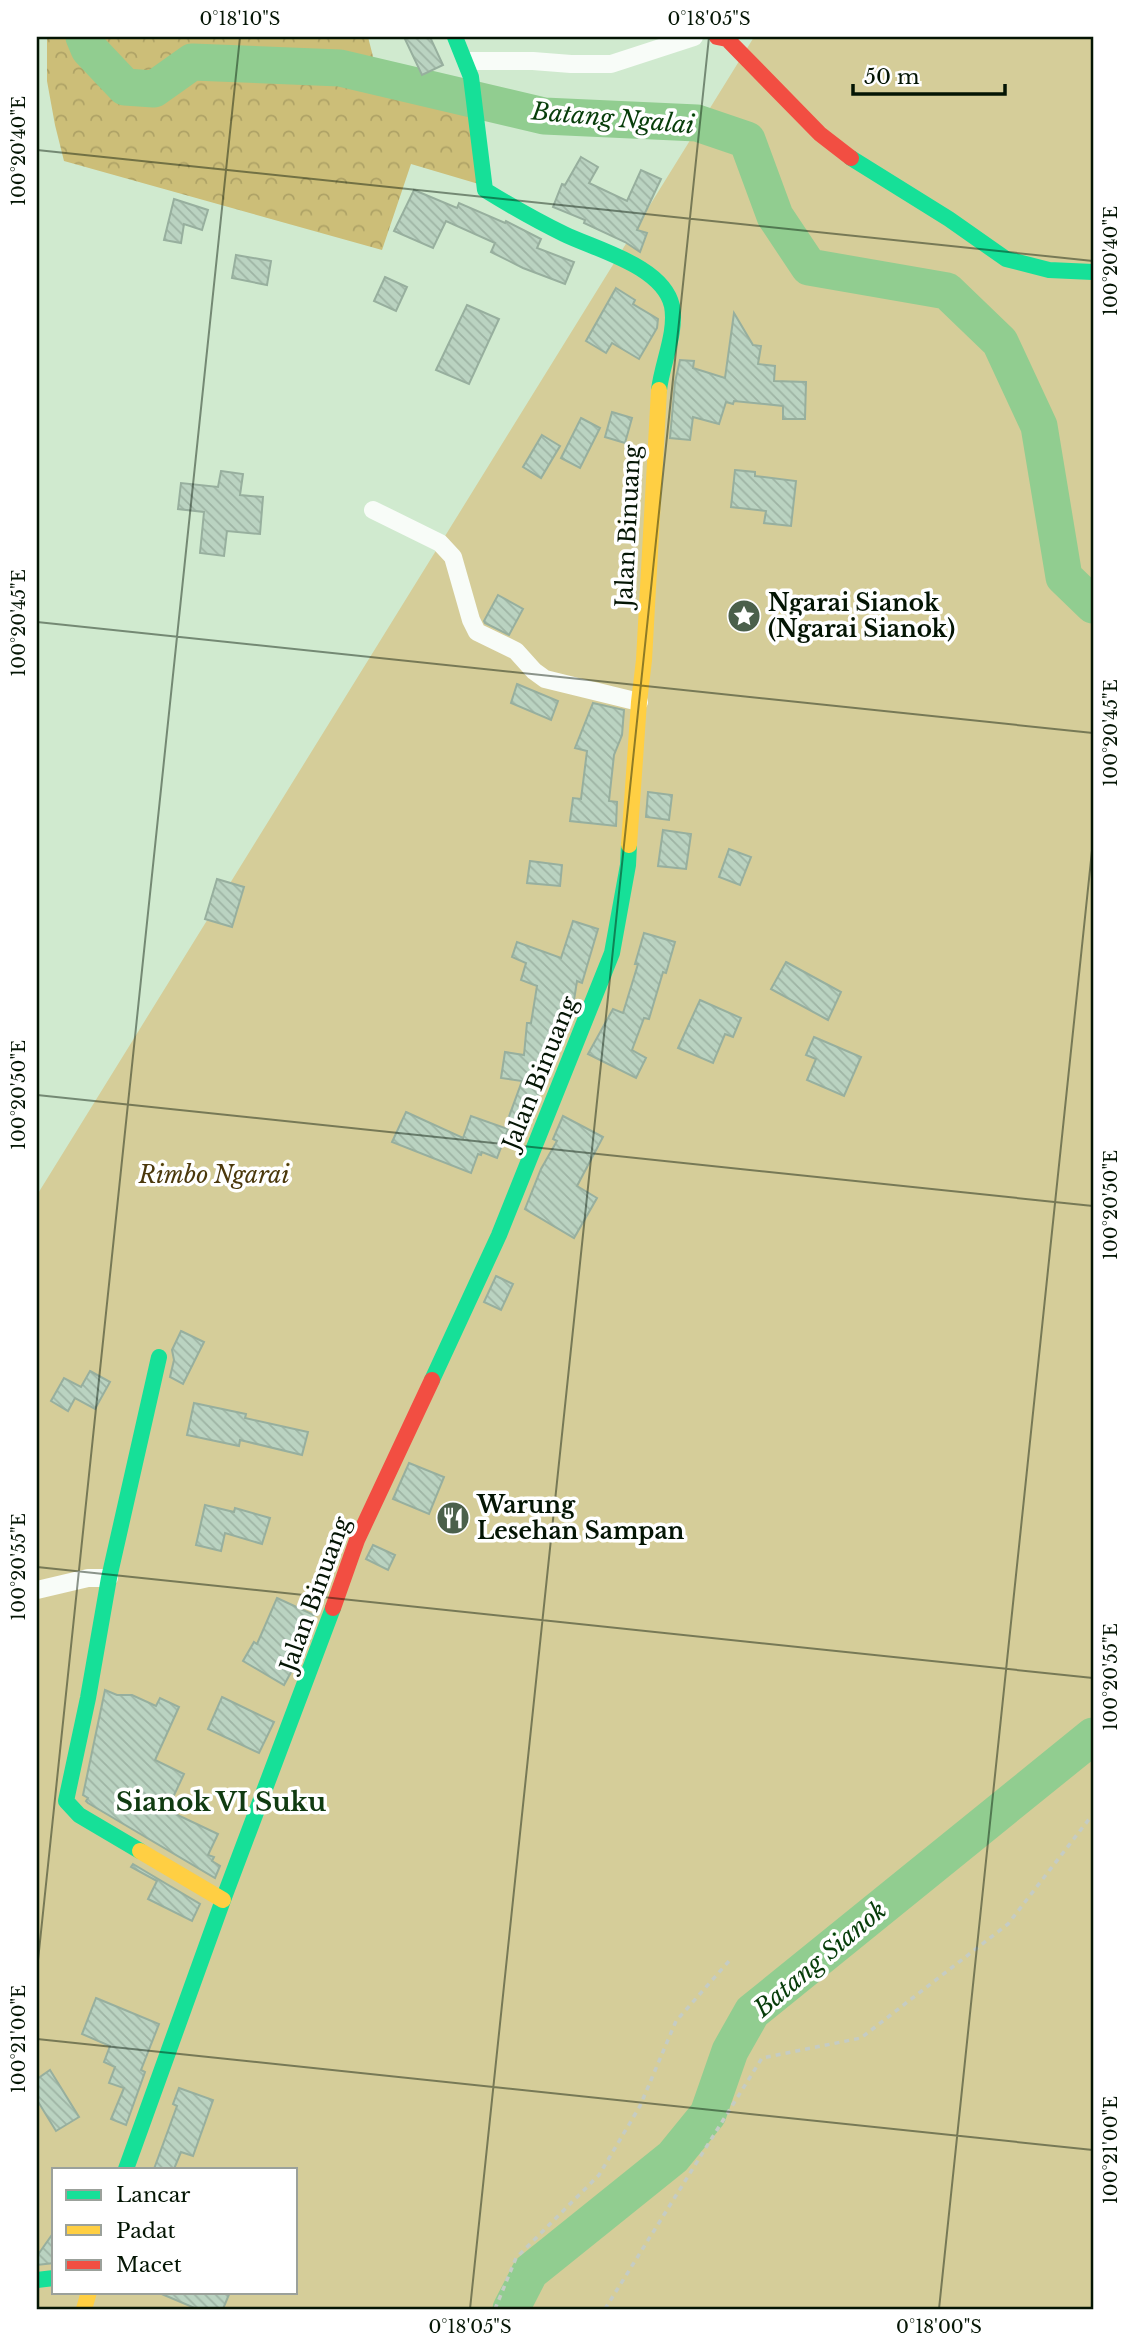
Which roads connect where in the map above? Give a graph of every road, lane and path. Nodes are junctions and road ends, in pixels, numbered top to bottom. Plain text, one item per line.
1 (455, 37) edge
2 (694, 37) edge
3 (717, 37) edge
4 (469, 69) junction
5 (1093, 272) edge
6 (373, 510) dead end
7 (639, 702) junction
8 (159, 1357) dead end
9 (109, 1577) junction
10 (37, 1590) edge
11 (1093, 1814) edge
12 (223, 1899) junction
13 (729, 1961) dead end
14 (126, 2168) edge
15 (495, 2309) edge
16 (605, 2309) edge

1 - 4 main road, Jalan Binuang
2 - 4 street
3 - 5 main road
4 - 7 main road, Jalan Binuang
6 - 7 street
7 - 12 main road, Jalan Binuang
8 - 9 main road
9 - 10 street
9 - 12 main road
11 - 16 path
12 - 14 main road, Jalan Binuang
13 - 15 path

